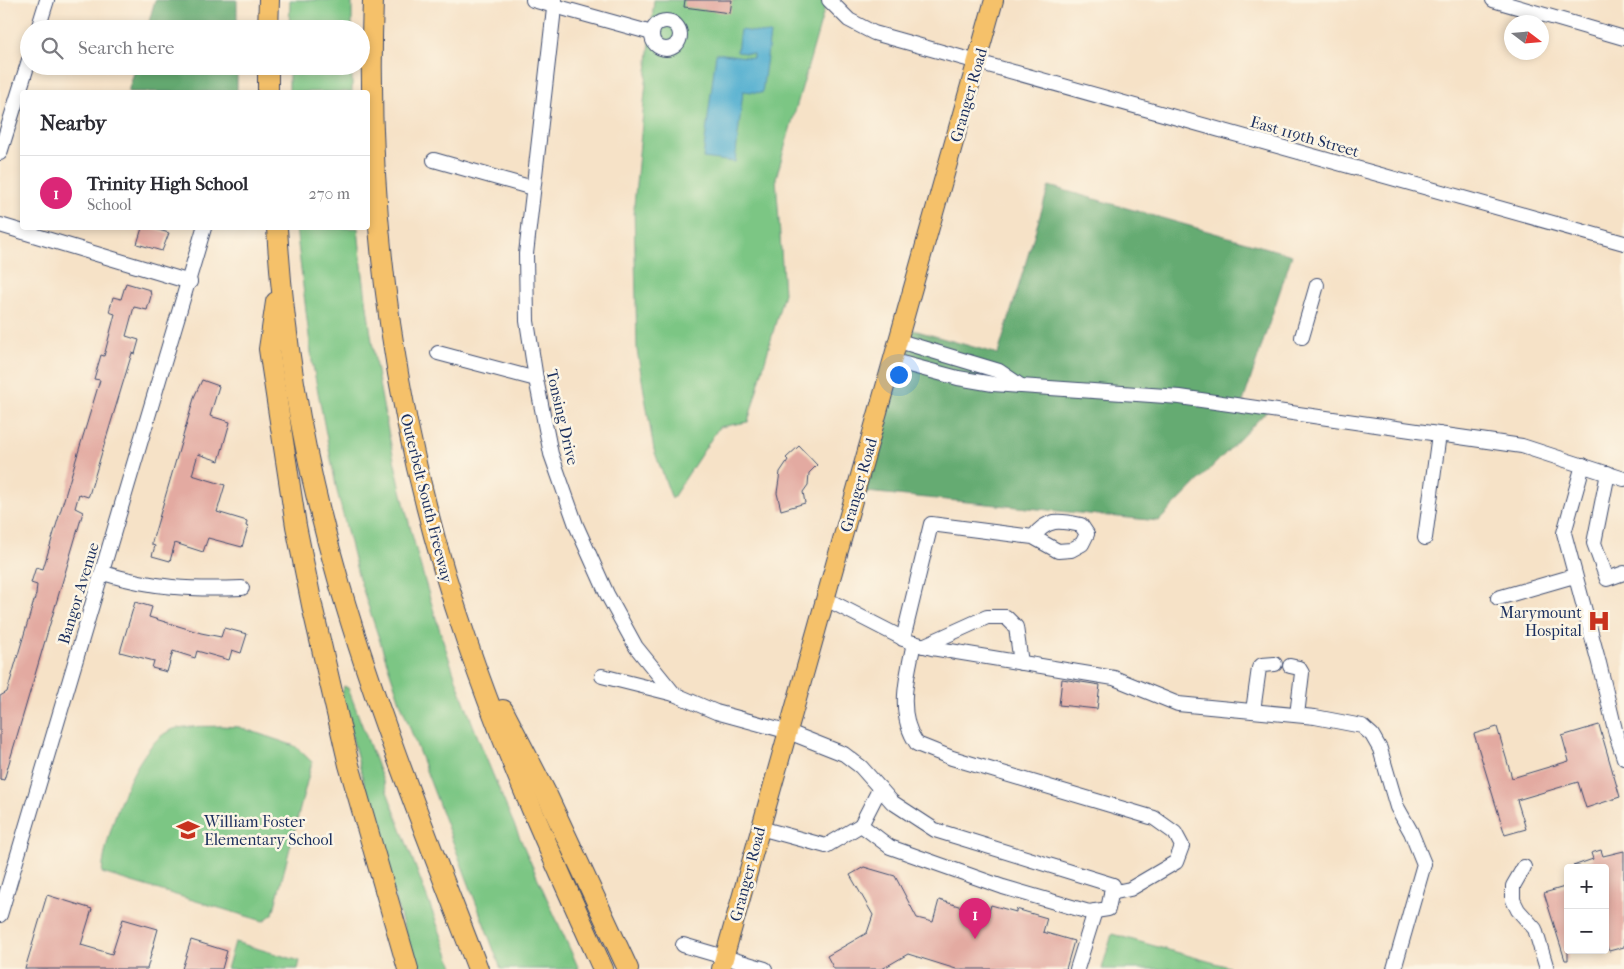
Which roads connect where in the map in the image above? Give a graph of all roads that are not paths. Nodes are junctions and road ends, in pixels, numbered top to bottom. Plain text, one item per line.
1 (47, 0) edge
2 (269, 0) edge
3 (373, 0) edge
4 (533, 0) edge
5 (829, 0) edge
6 (994, 0) edge
7 (1493, 0) edge
8 (554, 3) edge
9 (41, 20) edge
10 (268, 20) edge
11 (652, 33) dead end
12 (1624, 38) edge
13 (977, 62) junction
14 (24, 75) edge
15 (268, 75) edge
16 (268, 90) edge
17 (0, 153) edge
18 (434, 160) dead end
19 (533, 188) junction
20 (0, 224) edge
21 (203, 230) edge
22 (277, 230) edge
23 (1624, 243) edge
24 (279, 268) junction
25 (190, 282) junction
26 (1317, 285) dead end
27 (1302, 337) dead end
28 (899, 341) junction
29 (438, 353) dead end
30 (894, 361) junction
31 (536, 379) junction
32 (1024, 388) junction
33 (1439, 434) junction
34 (1583, 465) junction
35 (1608, 474) junction
36 (1624, 479) edge
37 (1033, 537) dead end
38 (1425, 538) dead end
39 (103, 573) junction
40 (1624, 573) edge
41 (1574, 576) junction
42 (242, 588) dead end
43 (824, 598) junction
44 (1498, 598) dead end
45 (467, 642) junction
46 (913, 642) junction
47 (1021, 663) junction
48 (1275, 664) dead end
49 (1290, 666) dead end
50 (602, 676) dead end
51 (674, 694) junction
52 (1253, 711) junction
53 (1297, 715) junction
54 (786, 732) junction
55 (1624, 758) edge
56 (880, 788) junction
57 (862, 825) junction
58 (760, 828) junction
59 (1524, 867) dead end
60 (1111, 893) junction
61 (1095, 911) junction
62 (0, 915) edge
63 (684, 946) dead end
64 (723, 963) edge
65 (408, 969) edge
66 (478, 969) edge
67 (603, 969) edge
68 (628, 969) edge
69 (765, 969) edge
70 (1077, 969) edge
71 (1394, 969) edge
72 (1547, 969) edge

1 - 9 street
2 - 10 highway
3 - 45 highway, Outerbelt South Freeway
4 - 8 street
5 - 13 street, East 119th Street
6 - 13 main road, Granger Road
7 - 12 street
8 - 11 street
8 - 19 street, Tonsing Drive
13 - 23 street, East 119th Street
13 - 28 main road, Granger Road
14 - 17 street
15 - 16 highway
18 - 19 street
19 - 31 street, Tonsing Drive
20 - 25 street
21 - 25 street, Bangor Avenue
22 - 24 highway
24 - 65 highway
24 - 66 highway
25 - 39 street, Bangor Avenue
26 - 27 street
28 - 30 main road, Granger Road
28 - 32 street
29 - 31 street
30 - 32 street
30 - 43 main road, Granger Road
31 - 51 street, Tonsing Drive
32 - 33 street
33 - 34 street
33 - 38 street
34 - 35 street
34 - 41 street
35 - 36 street
35 - 40 street
37 - 46 street
39 - 42 street
39 - 62 street, Bangor Avenue
41 - 44 street
41 - 55 street
43 - 46 street
43 - 54 main road, Granger Road
45 - 67 highway, Outerbelt South Freeway
45 - 68 highway
46 - 47 street
46 - 47 street
46 - 60 street
47 - 52 street
48 - 52 street
49 - 53 street
50 - 51 street
51 - 54 street, Tonsing Drive
52 - 53 street
53 - 71 street
54 - 56 street, Tonsing Drive
54 - 58 main road, Granger Road
56 - 57 street
56 - 60 street, Tonsing Drive
57 - 58 street
57 - 61 street
58 - 64 main road, Granger Road
59 - 72 street
60 - 61 street
61 - 70 street
63 - 64 street
64 - 69 street

